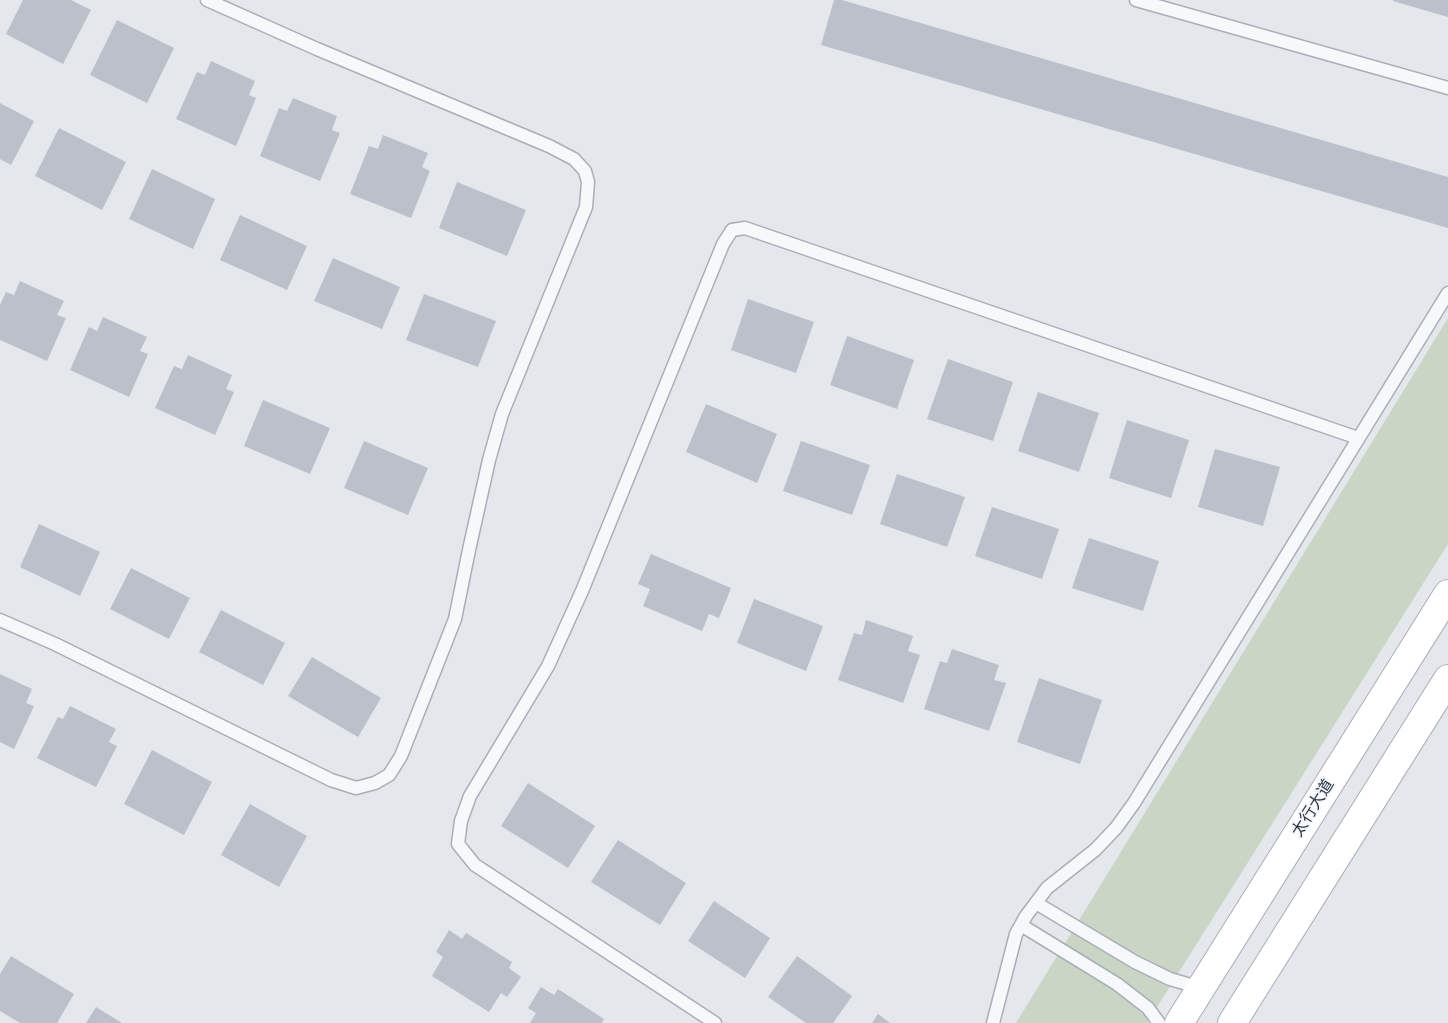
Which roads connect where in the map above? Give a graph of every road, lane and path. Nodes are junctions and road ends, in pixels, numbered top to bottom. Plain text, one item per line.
1 (207, 0) edge
2 (1136, 0) edge
3 (1448, 88) edge
4 (1448, 293) edge
5 (1358, 438) junction
6 (1448, 594) edge
7 (0, 620) edge
8 (1448, 679) edge
9 (1036, 902) junction
10 (1021, 925) junction
11 (1201, 988) junction
12 (715, 1023) edge
13 (993, 1023) edge
14 (1159, 1023) edge
15 (1179, 1023) edge
16 (1232, 1023) edge

1 - 7 lane
2 - 3 lane
4 - 5 lane
5 - 9 lane
5 - 12 lane
6 - 11 main road, 太行大道
8 - 16 main road
9 - 10 lane
9 - 11 lane
10 - 13 lane
10 - 14 lane
11 - 15 main road, 太行大道

